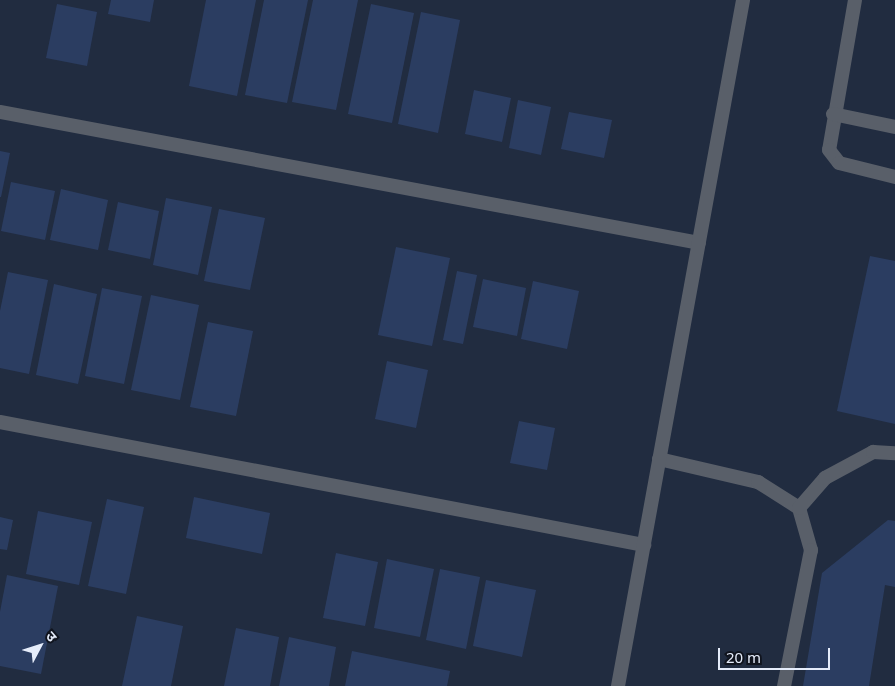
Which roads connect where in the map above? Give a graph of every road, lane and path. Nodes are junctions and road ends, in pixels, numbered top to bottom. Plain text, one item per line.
1 (743, 0) edge
2 (855, 0) edge
3 (0, 112) edge
4 (833, 114) junction
5 (895, 127) edge
6 (895, 177) edge
7 (699, 243) junction
8 (0, 422) edge
9 (895, 453) edge
10 (659, 459) junction
11 (799, 508) junction
12 (644, 545) junction
13 (618, 686) edge
14 (784, 686) edge

1 - 7 street
2 - 4 street
3 - 7 street
4 - 5 street
4 - 6 street
7 - 10 street
8 - 12 street
9 - 11 street
10 - 11 street
10 - 12 street
11 - 14 street
12 - 13 street

